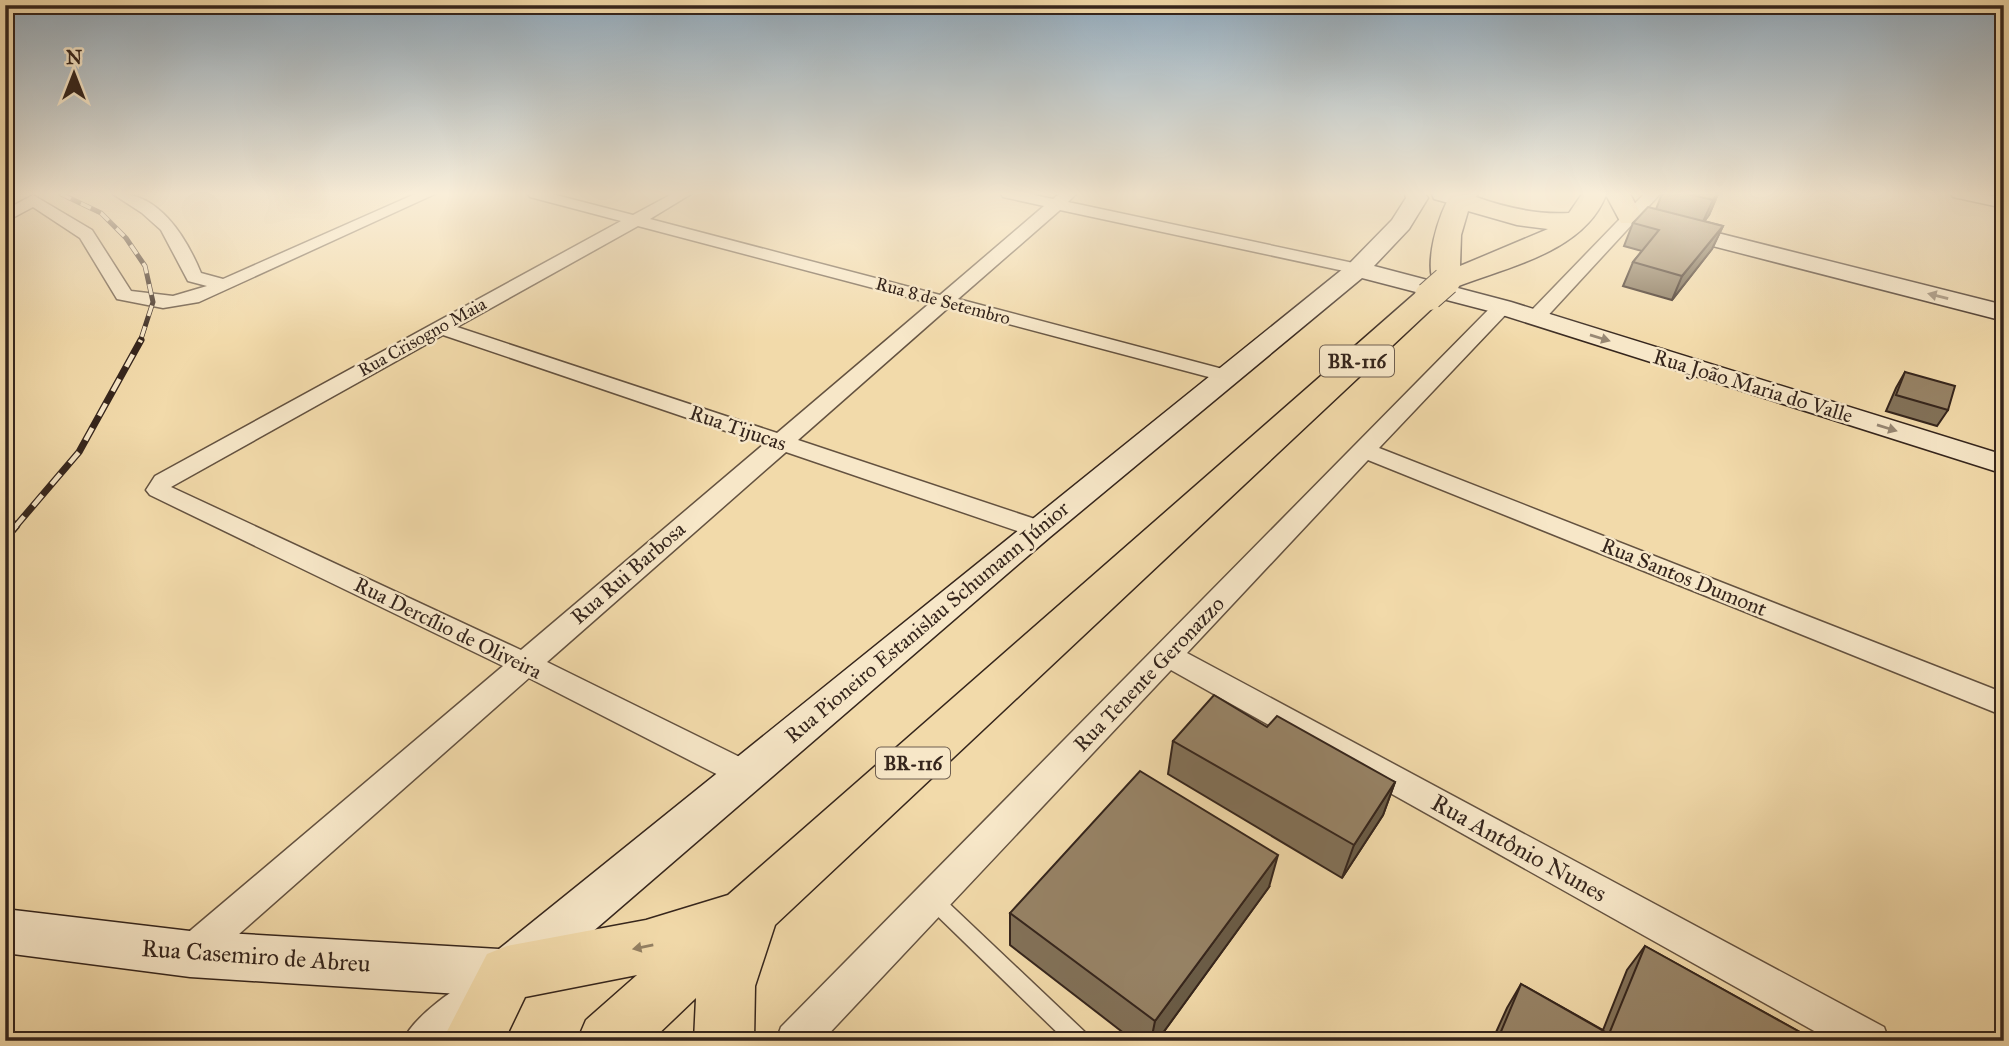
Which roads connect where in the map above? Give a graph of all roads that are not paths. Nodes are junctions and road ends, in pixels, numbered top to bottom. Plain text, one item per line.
1 (94, 243) edge
2 (181, 243) edge
3 (316, 243) edge
4 (594, 243) edge
5 (723, 243) edge
6 (1011, 243) edge
7 (1247, 243) edge
8 (1382, 243) edge
9 (1445, 243) edge
10 (1541, 243) edge
11 (1606, 243) edge
12 (1728, 243) edge
13 (1358, 269) junction
14 (222, 284) junction
15 (1437, 288) junction
16 (944, 301) junction
17 (1502, 307) junction
18 (2004, 313) edge
19 (1535, 318) junction
20 (439, 327) junction
21 (1227, 376) junction
22 (780, 442) junction
23 (1364, 450) junction
24 (2004, 465) edge
25 (163, 481) joint
26 (1038, 529) junction
27 (1167, 655) junction
28 (523, 663) junction
29 (2004, 705) edge
30 (745, 774) junction
31 (932, 899) junction
32 (753, 908) junction
33 (5, 931) edge
34 (190, 954) junction
35 (507, 973) junction
36 (799, 1040) edge
37 (422, 1041) edge
38 (472, 1041) edge
39 (607, 1041) edge
40 (724, 1041) edge
41 (1080, 1041) edge
42 (1870, 1041) edge

1 - 14 street
2 - 14 street
3 - 14 street
4 - 20 street, Rua Crisogno Maia
5 - 16 street, Rua 8 de Setembro
6 - 16 street, Rua Rui Barbosa
7 - 13 street
8 - 13 main road, Rua Pioneiro Estanislau Schumann Júnior
9 - 15 highway
10 - 15 highway, BR-116
11 - 19 street
18 -> 12 main road
13 - 17 main road, Rua João Maria do Valle
13 - 21 main road, Rua Pioneiro Estanislau Schumann Júnior
15 - 32 highway, BR-116
16 - 21 street, Rua 8 de Setembro
16 - 22 street, Rua Rui Barbosa
17 - 19 main road, Rua João Maria do Valle
17 - 23 street, Rua Tenente Geronazzo
19 -> 24 main road, Rua João Maria do Valle
20 - 22 street, Rua Tijucas
20 - 25 street, Rua Crisogno Maia
21 - 26 main road, Rua Pioneiro Estanislau Schumann Júnior
22 - 26 street, Rua Tijucas
22 - 28 street, Rua Rui Barbosa
23 - 27 street, Rua Tenente Geronazzo
23 - 29 street, Rua Santos Dumont
25 - 28 street, Rua Dercílio de Oliveira
26 - 30 main road, Rua Pioneiro Estanislau Schumann Júnior
27 - 31 street, Rua Tenente Geronazzo
27 - 42 street, Rua Antônio Nunes
28 - 30 street, Rua Dercílio de Oliveira
28 - 34 street, Rua Rui Barbosa
30 - 35 main road, Rua Pioneiro Estanislau Schumann Júnior
31 - 36 street, Rua Tenente Geronazzo
31 - 41 lane
32 -> 35 highway
32 - 39 highway, BR-116
32 - 40 highway
33 - 34 main road, Rua Casemiro de Abreu
34 - 35 main road, Rua Casemiro de Abreu
35 - 37 street, Rua Pioneiro Estanislau Schumann Júnior
35 - 38 highway

